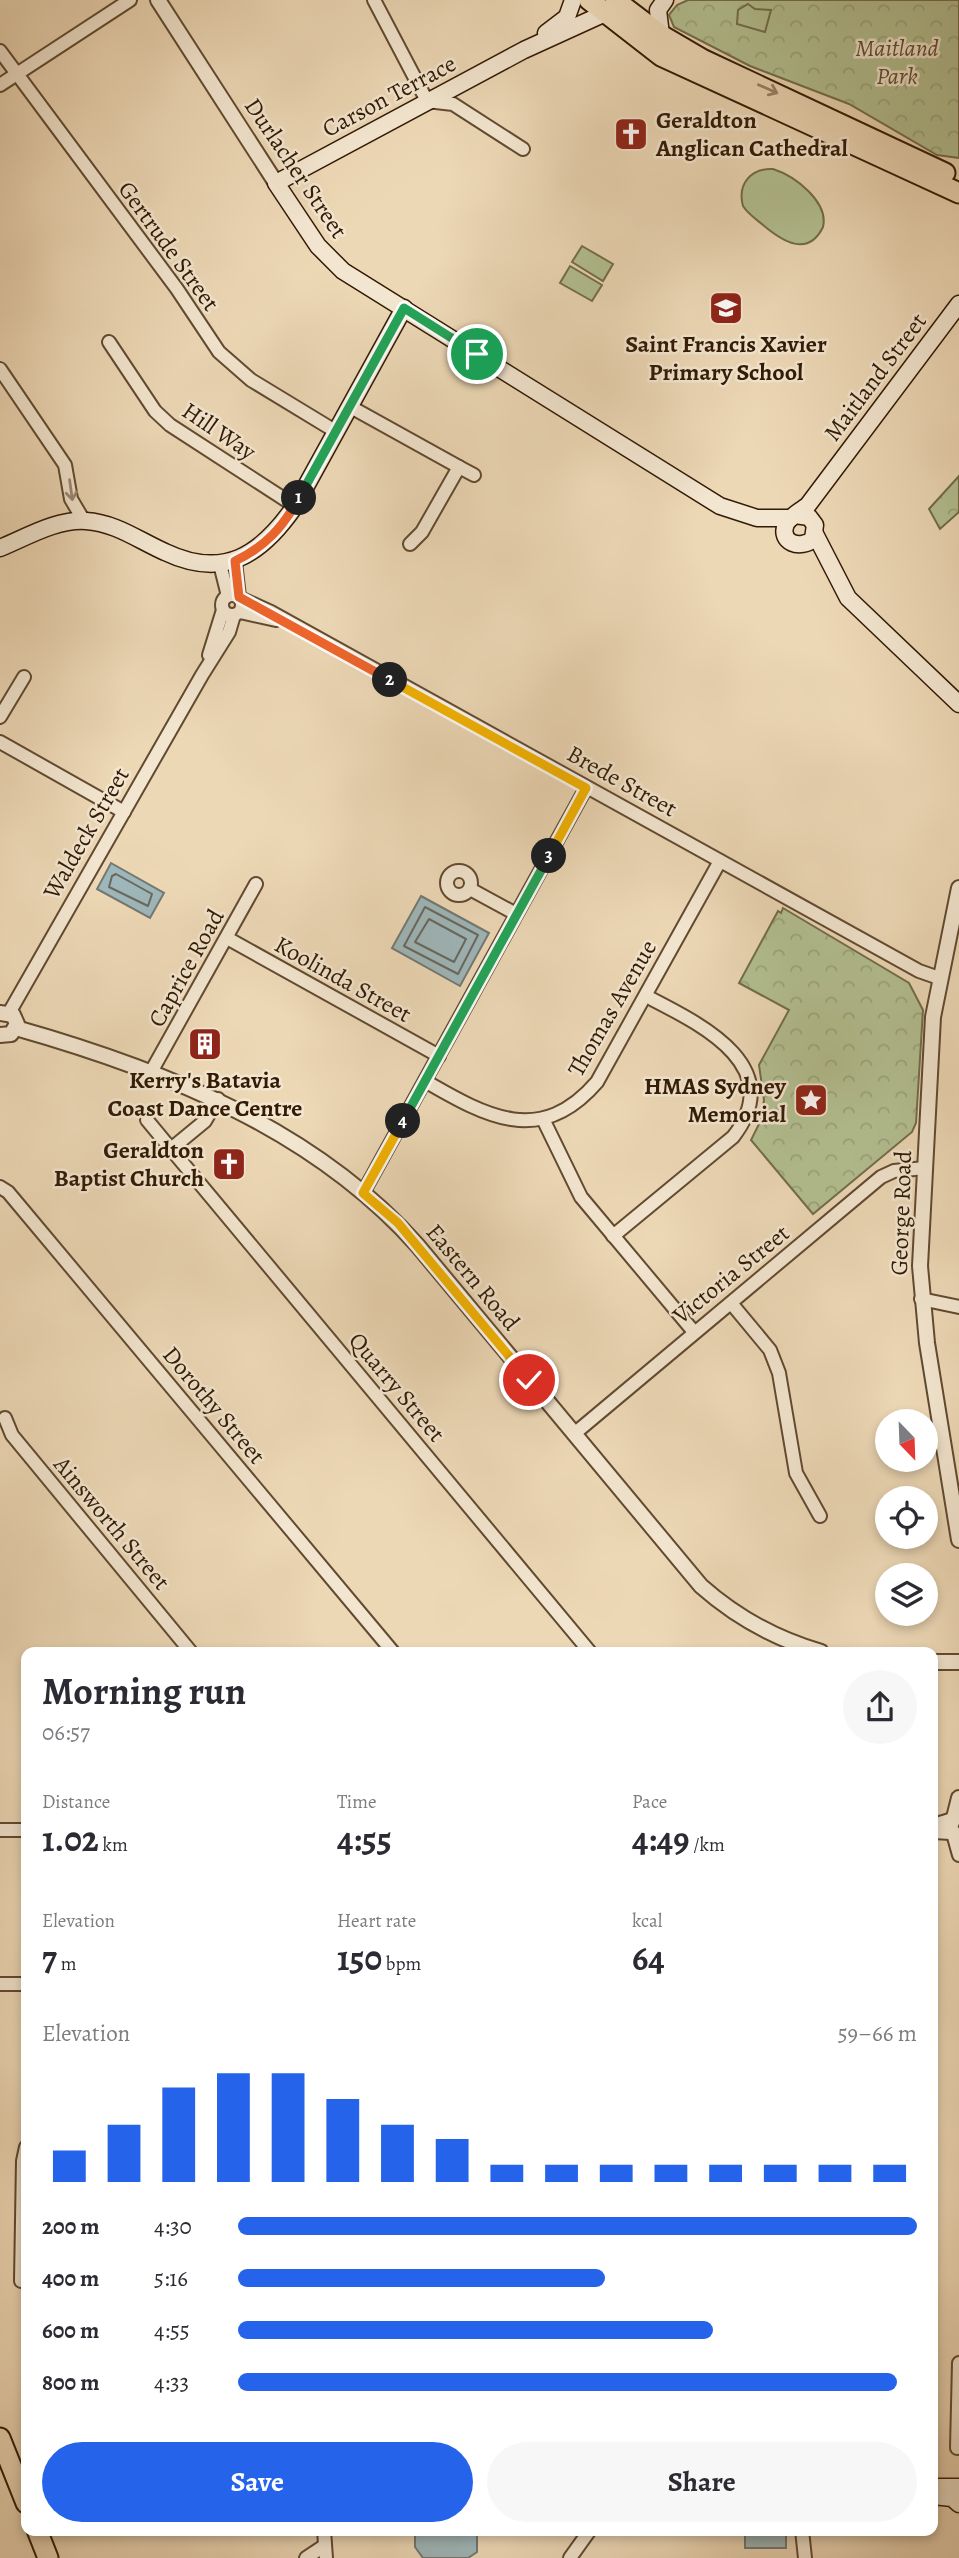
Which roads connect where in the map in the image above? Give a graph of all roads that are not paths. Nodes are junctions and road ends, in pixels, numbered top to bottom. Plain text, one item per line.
1 (130, 0) edge
2 (158, 0) edge
3 (374, 0) edge
4 (573, 0) edge
5 (589, 0) edge
6 (665, 0) edge
7 (620, 5) edge
8 (661, 35) junction
9 (524, 50) junction
10 (0, 51) edge
11 (16, 75) junction
12 (719, 76) junction
13 (0, 85) edge
14 (427, 101) junction
15 (523, 149) dead end
16 (959, 180) edge
17 (276, 183) junction
18 (959, 192) edge
19 (959, 304) edge
20 (404, 308) junction
21 (109, 342) dead end
22 (0, 369) edge
23 (349, 406) junction
24 (335, 431) junction
25 (458, 467) junction
26 (474, 475) dead end
27 (827, 479) junction
28 (295, 506) junction
29 (793, 516) junction
30 (757, 518) junction
31 (84, 521) junction
32 (816, 532) junction
33 (791, 540) junction
34 (410, 544) dead end
35 (0, 548) edge
36 (227, 562) junction
37 (830, 568) junction
38 (235, 597) junction
39 (232, 612) junction
40 (284, 622) junction
41 (24, 677) dead end
42 (930, 678) junction
43 (959, 692) edge
44 (959, 704) edge
45 (0, 717) edge
46 (0, 742) edge
47 (586, 788) junction
48 (124, 812) junction
49 (720, 861) junction
50 (256, 884) dead end
51 (959, 888) edge
52 (470, 889) dead end
53 (516, 914) junction
54 (227, 938) junction
55 (939, 978) junction
56 (646, 996) junction
57 (5, 1013) edge
58 (16, 1028) junction
59 (0, 1035) edge
60 (439, 1056) junction
61 (151, 1072) junction
62 (425, 1081) junction
63 (218, 1099) junction
64 (543, 1119) junction
65 (147, 1120) dead end
66 (171, 1149) junction
67 (925, 1168) junction
68 (0, 1187) edge
69 (363, 1193) junction
70 (612, 1236) junction
71 (921, 1299) junction
72 (731, 1303) junction
73 (959, 1307) edge
74 (694, 1332) junction
75 (5, 1418) dead end
76 (574, 1434) junction
77 (820, 1516) dead end
78 (959, 1540) edge
79 (187, 1647) edge
80 (389, 1647) edge
81 (586, 1647) edge
82 (789, 1647) edge
83 (938, 1662) edge
84 (959, 1662) edge
85 (959, 1798) edge
86 (955, 1827) edge
87 (0, 1830) edge
88 (21, 1830) edge
89 (959, 1854) edge
90 (0, 1984) edge
91 (21, 1984) edge
92 (959, 2363) edge
93 (0, 2438) edge
94 (957, 2448) dead end
95 (938, 2487) edge
96 (959, 2487) edge
97 (21, 2488) edge
98 (938, 2497) edge
99 (959, 2504) edge
100 (39, 2536) edge
101 (586, 2536) edge
102 (803, 2536) edge
103 (325, 2552) edge
104 (48, 2558) edge
105 (306, 2558) edge
106 (570, 2558) edge
107 (805, 2558) edge

1 - 11 street
2 - 17 street, Durlacher Street
3 - 14 street
4 - 9 main road, Carson Terrace
5 - 7 main road
6 - 8 main road
7 - 8 main road
7 - 9 main road, Carson Terrace
7 - 12 main road
8 - 12 main road
9 - 14 main road, Carson Terrace
10 - 11 street, Gertrude Street
11 - 13 street
11 - 24 street, Gertrude Street
12 -> 16 main road
12 - 18 main road
14 - 15 street
14 - 17 main road, Carson Terrace
17 - 20 main road, Durlacher Street
19 - 27 main road, Maitland Street
20 - 23 main road
20 - 30 main road, Durlacher Street
21 - 28 street, Hill Way
22 -> 31 street
23 - 24 main road
23 - 25 street
24 - 28 main road
25 - 26 street
25 - 34 street
27 - 29 main road, Maitland Street
27 - 32 main road, Maitland Street
28 - 36 main road
29 - 30 main road, Durlacher Street
29 - 32 main road
29 - 33 main road
30 - 33 main road, Durlacher Street
31 - 35 main road
31 - 36 main road
32 - 33 main road
32 - 37 main road, Durlacher Street
33 - 37 main road, Durlacher Street
36 - 38 street
37 - 42 main road, Durlacher Street
38 - 39 street
38 - 39 street, Waldeck Street
38 - 40 street, Brede Street
39 - 40 street, Brede Street
39 - 48 street, Waldeck Street
40 - 47 street, Brede Street
41 - 45 street
42 - 43 main road, Durlacher Street
42 - 44 main road, Durlacher Street
46 - 48 street
47 - 49 street, Brede Street
47 - 53 street
48 - 57 street, Waldeck Street
49 - 55 street, Brede Street
49 - 56 street, Thomas Avenue
50 - 54 street, Caprice Road
51 - 55 street, George Road
52 - 53 street
53 - 60 street
54 - 60 street, Koolinda Street
54 - 61 street, Caprice Road
55 - 67 street, George Road
56 - 64 street, Thomas Avenue
56 - 70 street
57 - 58 street
58 - 59 street
58 - 61 street, Eastern Road
60 - 62 street
61 - 63 street, Eastern Road
62 - 64 street, Thomas Avenue
62 - 69 street
63 - 66 street
63 - 69 street, Eastern Road
64 - 70 street
65 - 66 street, Quarry Street
66 - 81 street, Quarry Street
67 - 71 street, George Road
67 - 72 street, Victoria Street
68 - 80 street, Dorothy Street
69 - 76 street, Eastern Road
70 - 74 street
71 - 73 street
71 - 78 street, George Road
72 - 74 street, Victoria Street
72 - 77 street
74 - 76 street, Victoria Street
75 - 79 street, Ainsworth Street
76 - 82 street, Eastern Road
83 - 84 street
85 - 86 street
86 - 89 street
87 - 88 street
90 - 91 street
92 - 94 street
93 - 97 main road
95 - 96 main road
98 - 99 main road
100 - 104 main road
101 - 106 street
102 - 107 street
103 - 105 street

